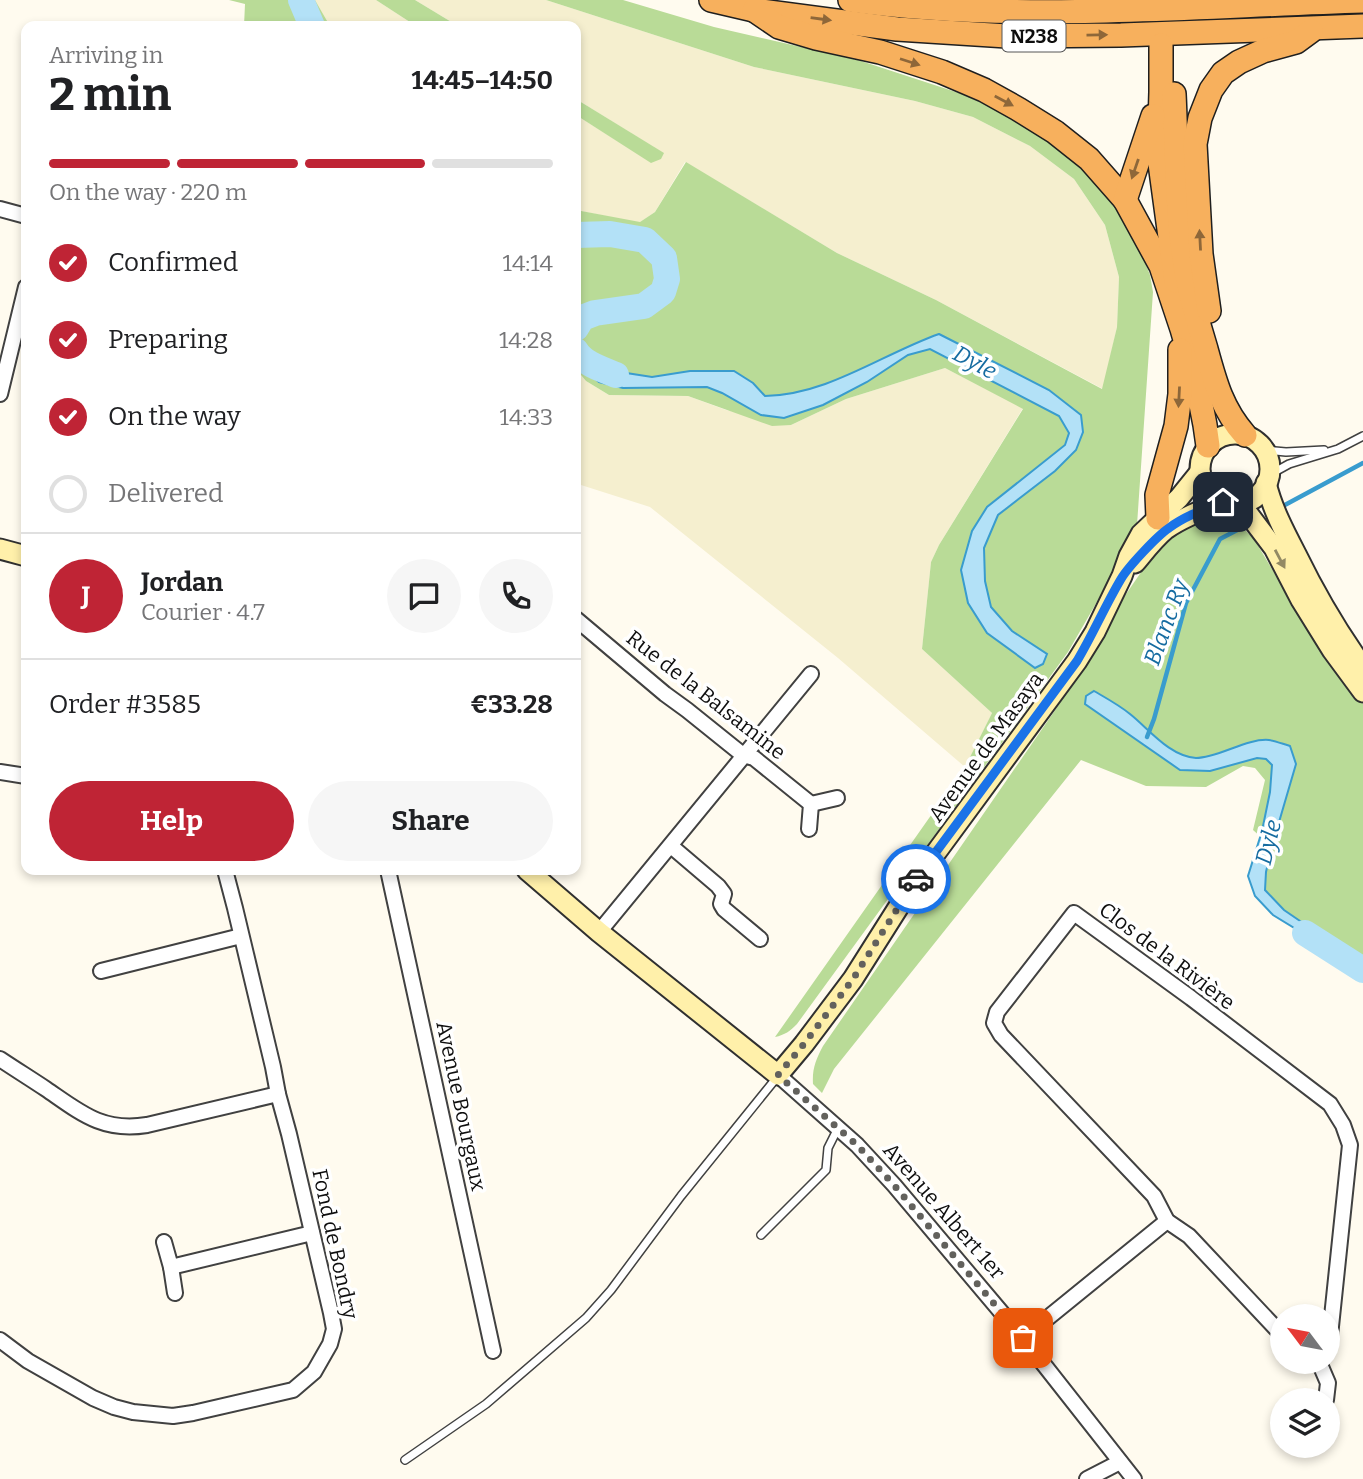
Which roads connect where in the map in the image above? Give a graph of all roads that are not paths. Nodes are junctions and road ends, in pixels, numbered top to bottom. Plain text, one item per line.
1 (711, 0) edge
2 (850, 0) edge
3 (1084, 0) edge
4 (1363, 1) edge
5 (754, 10) junction
6 (1115, 10) junction
7 (1363, 26) edge
8 (1315, 28) junction
9 (1161, 92) junction
10 (1125, 200) junction
11 (0, 209) edge
12 (21, 215) edge
13 (21, 307) edge
14 (1182, 329) junction
15 (1208, 356) junction
16 (0, 394) edge
17 (1245, 435) junction
18 (1363, 436) edge
19 (1208, 446) junction
20 (1338, 449) junction
21 (1264, 450) junction
22 (1200, 472) junction
23 (1268, 479) junction
24 (1232, 503) junction
25 (1158, 518) junction
26 (0, 549) edge
27 (21, 555) edge
28 (1122, 576) junction
29 (581, 623) edge
30 (1363, 667) edge
31 (811, 674) dead end
32 (1363, 692) edge
33 (743, 755) junction
34 (0, 772) edge
35 (21, 775) edge
36 (837, 798) dead end
37 (810, 804) junction
38 (809, 830) dead end
39 (671, 846) junction
40 (226, 875) edge
41 (389, 875) edge
42 (533, 875) edge
43 (599, 932) junction
44 (242, 936) junction
45 (761, 939) dead end
46 (101, 971) dead end
47 (0, 1059) edge
48 (778, 1075) junction
49 (278, 1094) junction
50 (838, 1129) junction
51 (1167, 1221) junction
52 (312, 1233) junction
53 (761, 1235) dead end
54 (164, 1242) dead end
55 (171, 1267) junction
56 (175, 1293) dead end
57 (1333, 1304) edge
58 (1270, 1322) edge
59 (1023, 1338) junction
60 (0, 1340) edge
61 (493, 1351) dead end
62 (405, 1460) dead end
63 (1121, 1462) junction
64 (1087, 1479) edge
65 (1134, 1479) edge

1 - 5 highway, N238
2 - 6 highway, N238
3 - 6 highway
4 - 6 highway, N238
5 -> 8 highway, N238
5 -> 10 highway
7 - 8 highway, N238
15 -> 8 highway
9 -> 10 highway
9 - 14 highway
9 - 15 highway
10 - 14 highway
11 - 12 street
13 - 16 street
14 - 19 highway
14 -> 25 highway
15 - 17 highway
17 - 19 main road
17 - 21 main road
18 - 20 lane
19 - 22 main road
20 - 21 lane
20 - 23 lane
21 - 23 main road
22 - 24 main road
22 - 25 main road, Avenue de Masaya
23 - 24 main road
23 - 30 main road
24 - 28 main road, Avenue de Masaya
24 -> 32 main road
25 - 28 main road, Avenue de Masaya
26 - 27 main road
28 - 48 main road, Avenue de Masaya
29 - 33 street, Rue de la Balsamine
31 - 33 street
33 - 37 street, Rue de la Balsamine
33 - 39 street
34 - 35 street
36 - 37 street
37 - 38 street
39 - 43 street
39 - 45 street
40 - 44 street, Fond de Bondry
41 - 61 street, Avenue Bourgaux
42 - 43 main road, Avenue Albert 1er
43 - 48 main road, Avenue Albert 1er
44 - 46 street
44 - 49 street, Fond de Bondry
47 - 49 street
48 - 50 street, Avenue Albert 1er
48 - 62 lane
49 - 52 street, Fond de Bondry
50 - 53 lane
50 - 59 street, Avenue Albert 1er
51 - 57 street, Clos de la Rivière
51 - 58 street, Clos de la Rivière
51 - 59 street
52 - 55 street
52 - 60 street, Fond de Bondry
54 - 55 street
55 - 56 street
59 - 63 street, Avenue Albert 1er
63 - 64 street
63 - 65 street, Avenue Albert 1er

